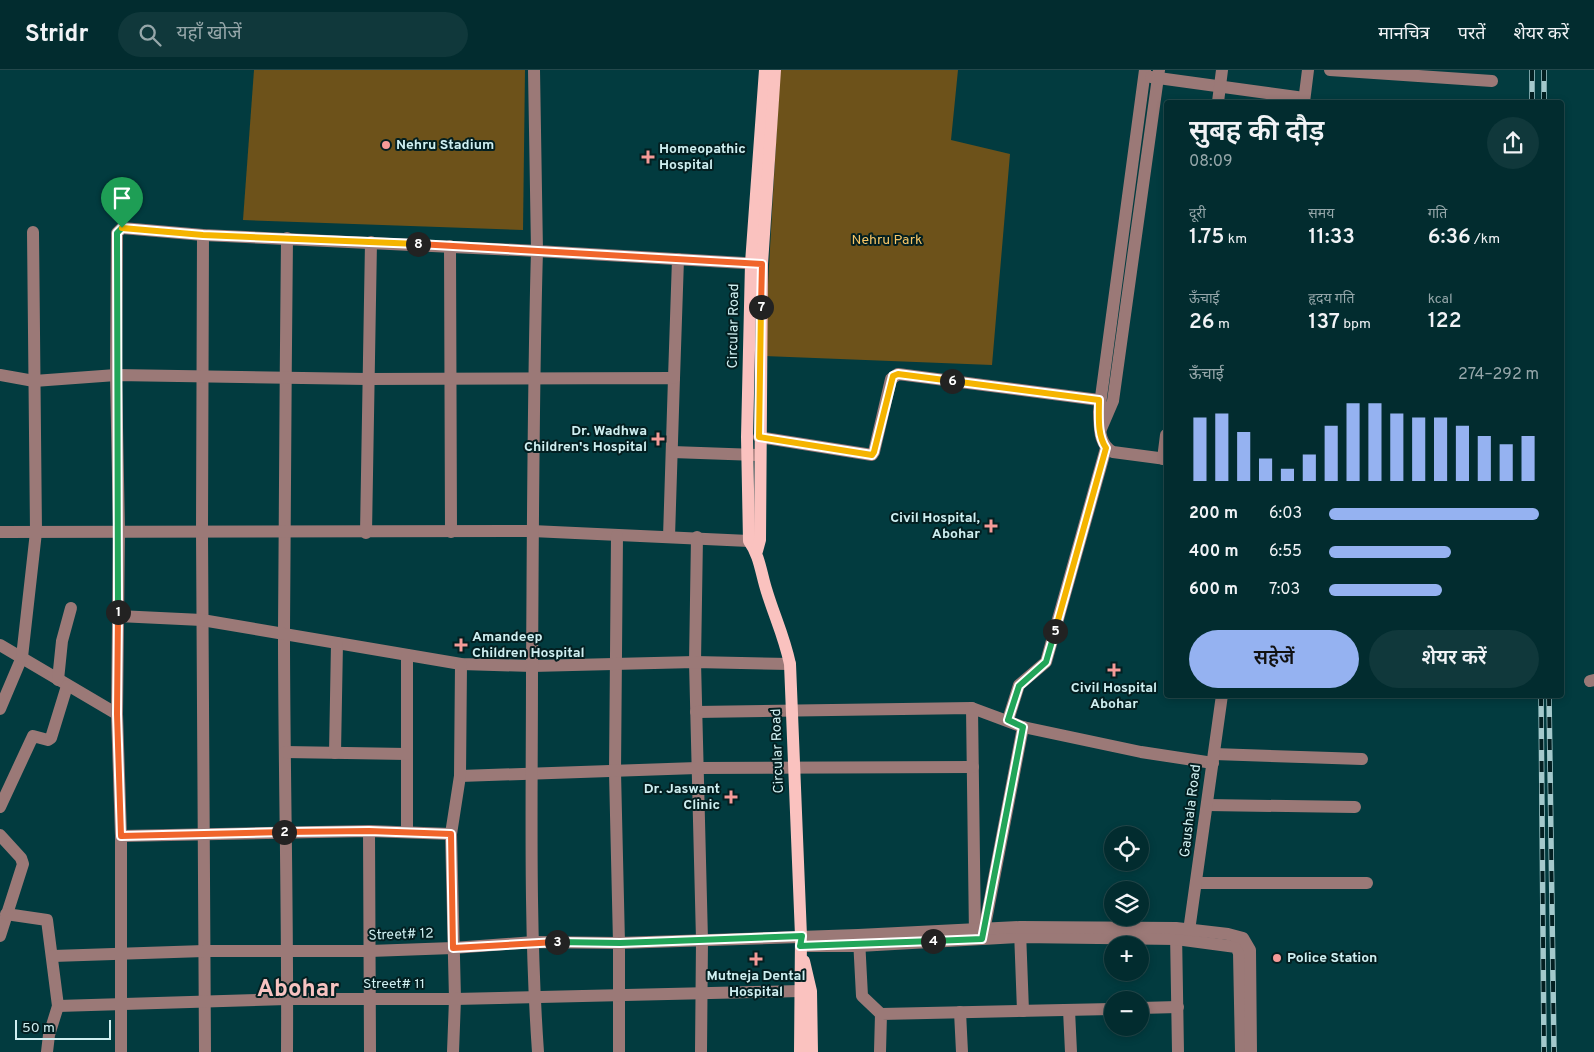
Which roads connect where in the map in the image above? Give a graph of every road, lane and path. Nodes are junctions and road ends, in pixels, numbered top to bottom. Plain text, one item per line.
1 (534, 70) edge
2 (765, 70) edge
3 (776, 70) edge
4 (1222, 70) edge
5 (1308, 70) edge
6 (1330, 70) edge
7 (1145, 73) edge
8 (1159, 74) edge
9 (1492, 81) dead end
10 (1220, 88) junction
11 (1218, 100) edge
12 (1304, 100) edge
13 (33, 232) dead end
14 (203, 235) junction
15 (287, 238) junction
16 (371, 242) junction
17 (450, 246) junction
18 (537, 251) junction
19 (678, 259) junction
20 (756, 264) junction
21 (0, 374) edge
22 (116, 375) junction
23 (202, 376) junction
24 (286, 378) junction
25 (533, 378) junction
26 (674, 378) junction
27 (367, 379) junction
28 (451, 379) junction
29 (34, 381) junction
30 (1099, 400) junction
31 (1100, 431) junction
32 (759, 437) junction
33 (1106, 448) junction
34 (672, 452) junction
35 (754, 455) junction
36 (1164, 459) edge
37 (119, 530) junction
38 (202, 531) junction
39 (532, 531) junction
40 (0, 532) edge
41 (36, 532) junction
42 (284, 532) junction
43 (451, 532) junction
44 (366, 533) junction
45 (617, 536) junction
46 (669, 537) junction
47 (697, 537) junction
48 (753, 546) junction
49 (71, 608) dead end
50 (118, 616) junction
51 (202, 620) junction
52 (284, 633) junction
53 (337, 643) junction
54 (0, 645) edge
55 (407, 655) junction
56 (22, 657) junction
57 (695, 662) junction
58 (461, 664) junction
59 (615, 664) junction
60 (790, 664) junction
61 (532, 666) junction
62 (62, 683) junction
63 (1222, 698) edge
64 (972, 708) junction
65 (0, 709) edge
66 (791, 710) junction
67 (696, 712) junction
68 (117, 714) junction
69 (1008, 720) junction
70 (1023, 727) junction
71 (285, 752) junction
72 (335, 753) junction
73 (407, 754) junction
74 (1213, 758) junction
75 (1362, 759) dead end
76 (793, 767) junction
77 (973, 767) junction
78 (697, 768) junction
79 (615, 772) junction
80 (532, 775) junction
81 (460, 776) junction
82 (1207, 805) junction
83 (0, 806) edge
84 (1355, 807) dead end
85 (369, 831) junction
86 (285, 832) junction
87 (407, 832) junction
88 (202, 834) junction
89 (451, 834) junction
90 (0, 835) edge
91 (121, 836) junction
92 (1197, 883) junction
93 (1367, 883) dead end
94 (5, 899) edge
95 (6, 914) junction
96 (1020, 932) junction
97 (979, 933) junction
98 (1182, 934) junction
99 (0, 936) edge
100 (702, 940) junction
101 (859, 940) junction
102 (534, 942) junction
103 (620, 943) junction
104 (801, 945) junction
105 (453, 948) junction
106 (288, 950) junction
107 (204, 951) junction
108 (370, 951) junction
109 (121, 954) junction
110 (53, 956) junction
111 (800, 991) junction
112 (700, 992) junction
113 (619, 995) junction
114 (534, 997) junction
115 (287, 999) junction
116 (370, 999) junction
117 (455, 999) junction
118 (203, 1001) junction
119 (120, 1005) junction
120 (58, 1006) junction
121 (1178, 1007) junction
122 (1149, 1008) edge
123 (1104, 1009) edge
124 (1069, 1010) junction
125 (1023, 1011) junction
126 (960, 1012) junction
127 (881, 1014) junction
128 (47, 1052) edge
129 (121, 1052) edge
130 (204, 1052) edge
131 (287, 1052) edge
132 (370, 1052) edge
133 (453, 1052) edge
134 (538, 1052) edge
135 (619, 1052) edge
136 (701, 1052) edge
137 (800, 1052) edge
138 (812, 1052) edge
139 (880, 1052) edge
140 (962, 1052) edge
141 (1071, 1052) edge
142 (1178, 1052) edge
143 (1241, 1052) edge
144 (1251, 1052) edge

1 - 18 street
2 - 20 main road, Circular Road
3 - 20 main road, Circular Road
4 - 10 street
5 - 12 street
6 - 9 street
7 - 8 street
7 - 30 street
8 - 10 street
8 - 31 street
10 - 11 street
10 - 12 street
13 - 29 street
14 - 15 street
14 - 22 street
14 - 23 street
15 - 16 street
15 - 24 street
16 - 17 street
16 - 27 street
17 - 18 street
17 - 28 street
18 - 19 street
18 - 25 street
19 - 20 street
19 - 26 street
20 - 32 main road, Circular Road
20 - 35 main road, Circular Road
21 - 29 street
22 - 23 street
22 - 29 street
22 - 37 street
23 - 24 street
23 - 38 street
24 - 27 street
24 - 42 street
25 - 26 street
25 - 28 street
25 - 39 street
26 - 34 street
27 - 28 street
27 - 44 street
28 - 43 street
29 - 41 street
30 - 31 street
30 - 32 street
31 - 33 street
32 - 35 main road, Circular Road
33 - 36 street
33 - 69 street
34 - 35 street
34 - 46 street
35 - 48 main road, Circular Road
37 - 38 street
37 - 41 street
37 - 50 street
38 - 42 street
38 - 51 street
39 - 43 street
39 - 45 street
39 - 61 street
40 - 41 street
41 - 56 street
42 - 44 street
42 - 52 street
43 - 44 street
45 - 46 street
45 - 59 street
46 - 47 street
47 - 48 street
47 - 57 street
48 - 60 main road, Circular Road
49 - 62 street
50 - 51 street
50 - 68 street
51 - 52 street
51 - 88 street
52 - 53 street
52 - 71 street
53 - 55 street
53 - 72 street
54 - 56 street
55 - 58 street
55 - 73 street
56 - 62 street
56 - 65 street
57 - 59 street
57 - 60 street
57 - 67 street
58 - 61 street
58 - 81 street
59 - 61 street
59 - 79 street
60 - 66 main road, Circular Road
61 - 80 street
62 - 68 street
62 - 83 street
63 - 74 street, Gaushala Road
64 - 66 street
64 - 69 street
64 - 77 street
66 - 67 street
66 - 76 main road, Circular Road
67 - 78 street
68 - 91 street
69 - 70 street
70 - 74 street
70 - 97 street
71 - 72 street
71 - 86 street
72 - 73 street
73 - 87 street
74 - 75 street
74 - 82 street, Gaushala Road
76 - 77 street
76 - 78 street
76 - 104 main road, Circular Road
77 - 97 street
78 - 79 street
78 - 100 street
79 - 80 street
79 - 103 street
80 - 81 street
80 - 102 street
81 - 89 street
82 - 84 street
82 - 92 street, Gaushala Road
85 - 86 street
85 - 87 street
85 - 108 street
86 - 88 street
86 - 106 street
87 - 89 street
88 - 91 street
88 - 107 street
89 - 105 street
90 - 94 street
91 - 109 street
92 - 93 street
92 - 98 street, Gaushala Road
94 - 95 street
95 - 99 street
95 - 110 street
96 - 97 street, Street# 12
96 - 98 street, Street# 12
96 - 125 street
97 - 101 street, Street# 12
98 - 121 street, Gaushala Road
98 - 143 street
98 - 144 street
100 - 103 street, Street# 12
100 - 104 street, Street# 12
100 - 112 street
101 - 104 street, Street# 12
101 - 127 street
102 - 103 street, Street# 12
102 - 105 street, Street# 12
102 - 114 street
103 - 113 street
104 - 111 main road, Circular Road
104 - 138 main road, Circular Road
105 - 108 street, Street# 12
105 - 117 street
106 - 107 street, Street# 12
106 - 108 street, Street# 12
106 - 115 street
107 - 109 street, Street# 12
107 - 118 street
108 - 116 street
109 - 110 street, Street# 12
109 - 119 street
110 - 120 street
111 - 112 street, Street# 11
111 - 137 main road, Circular Road
112 - 113 street, Street# 11
112 - 136 street
113 - 114 street, Street# 11
113 - 135 street
114 - 117 street, Street# 11
114 - 134 street
115 - 116 street, Street# 11
115 - 118 street, Street# 11
115 - 131 street
116 - 117 street, Street# 11
116 - 132 street
117 - 133 street
118 - 119 street, Street# 11
118 - 130 street
119 - 120 street, Street# 11
119 - 129 street
120 - 128 street
121 - 122 street
121 - 142 street, Gaushala Road
123 - 124 street
124 - 125 street
124 - 141 street
125 - 126 street
126 - 127 street
126 - 140 street
127 - 139 street

